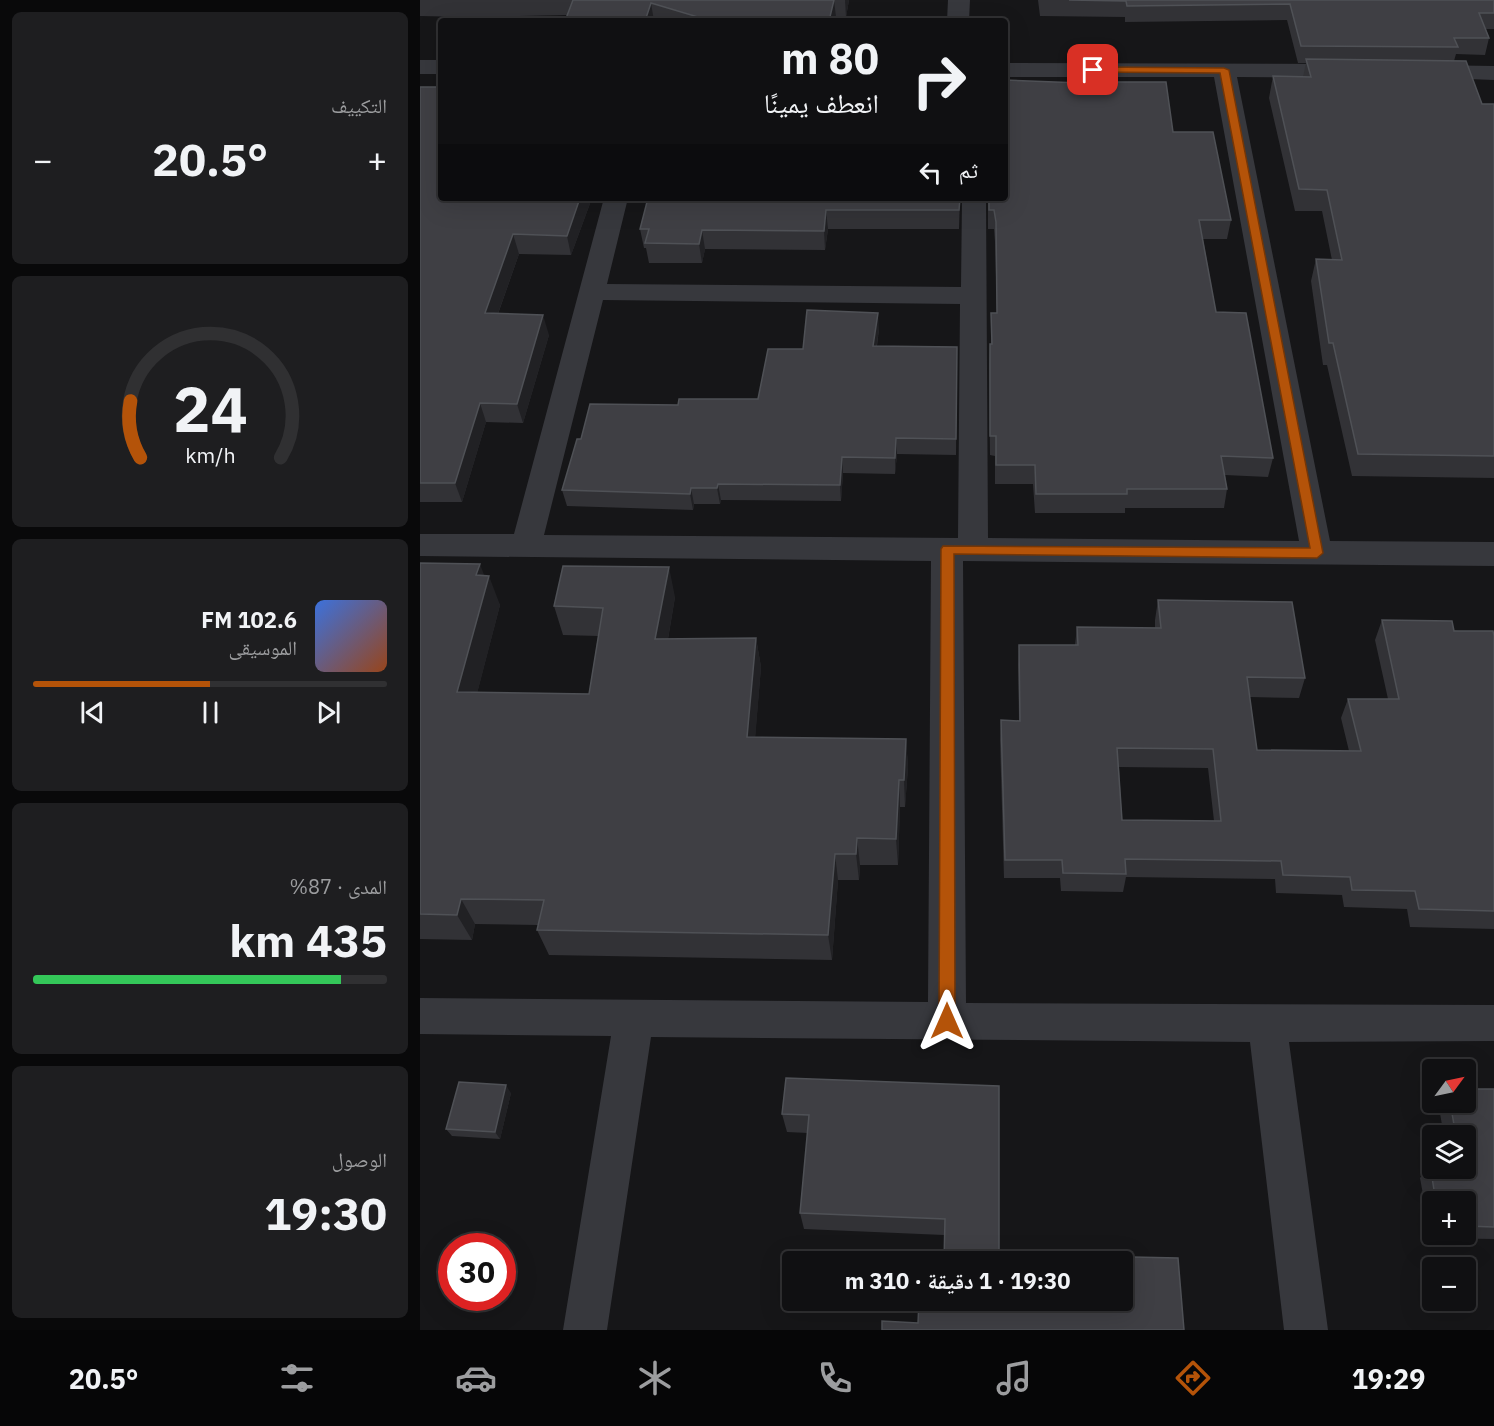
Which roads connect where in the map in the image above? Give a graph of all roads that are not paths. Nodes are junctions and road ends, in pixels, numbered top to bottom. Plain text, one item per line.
1 (959, 0) edge
2 (958, 18) edge
3 (420, 67) edge
4 (438, 67) edge
5 (1008, 70) edge
6 (1224, 70) junction
7 (1365, 72) edge
8 (1400, 72) edge
9 (1494, 73) edge
10 (615, 201) edge
11 (974, 201) edge
12 (591, 292) junction
13 (974, 296) junction
14 (420, 545) edge
15 (526, 546) junction
16 (960, 550) junction
17 (1317, 553) junction
18 (1494, 554) edge
19 (420, 1016) edge
20 (634, 1018) junction
21 (947, 1021) junction
22 (1494, 1023) edge
23 (1267, 1024) junction
24 (585, 1330) edge
25 (1306, 1330) edge

1 - 2 street
3 - 4 street
5 - 6 street
6 - 7 street
6 - 17 street
8 - 9 street
10 - 12 street
11 - 13 street
12 - 13 street
12 - 15 street
13 - 16 street
14 - 15 street
15 - 16 street
16 - 17 street
16 - 21 street
17 - 18 street
19 - 20 street
20 - 21 street
20 - 24 street
21 - 23 street
22 - 23 street
23 - 25 street

